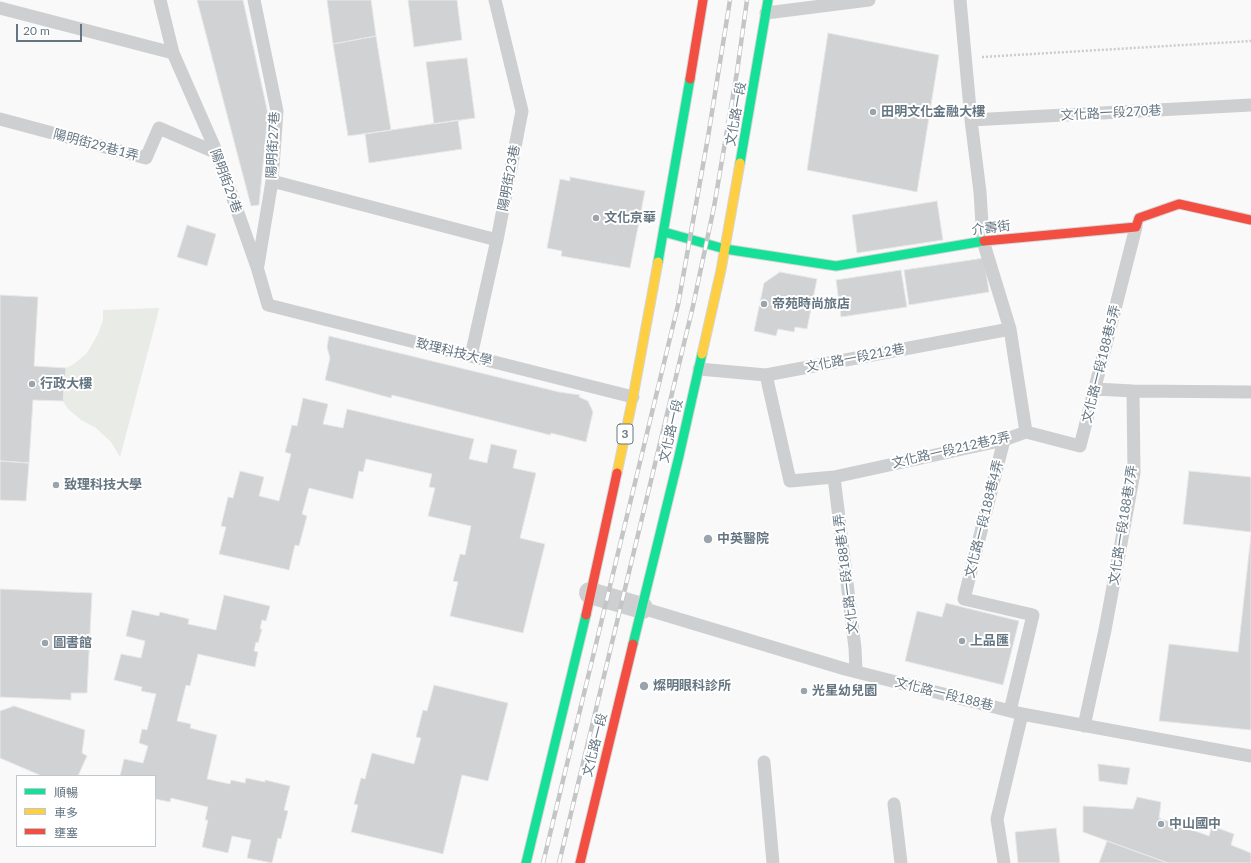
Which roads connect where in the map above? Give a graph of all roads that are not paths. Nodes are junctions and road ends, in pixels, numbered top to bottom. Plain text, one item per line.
1 (160, 0) edge
2 (254, 0) edge
3 (495, 0) edge
4 (703, 0) edge
5 (768, 0) edge
6 (868, 0) edge
7 (960, 0) edge
8 (0, 8) edge
9 (766, 13) junction
10 (173, 53) junction
11 (1251, 105) edge
12 (0, 119) edge
13 (971, 120) junction
14 (217, 153) junction
15 (272, 181) junction
16 (1251, 220) edge
17 (1136, 227) junction
18 (664, 232) junction
19 (497, 240) junction
20 (983, 241) junction
21 (726, 249) junction
22 (257, 266) junction
23 (276, 307) joint
24 (1010, 329) junction
25 (471, 356) junction
26 (699, 369) junction
27 (766, 375) junction
28 (1095, 389) junction
29 (1133, 391) junction
30 (1251, 392) edge
31 (633, 397) junction
32 (1026, 432) junction
33 (1004, 440) junction
34 (834, 476) junction
35 (590, 593) junction
36 (642, 608) junction
37 (856, 671) junction
38 (1016, 713) junction
39 (1084, 726) junction
40 (1251, 756) edge
41 (764, 762) dead end
42 (894, 804) dead end
43 (526, 863) edge
44 (580, 863) edge
45 (773, 863) edge
46 (901, 863) edge
47 (1004, 863) edge

1 - 10 lane, 陽明街29巷
2 - 15 lane, 陽明街27巷
3 - 19 lane, 陽明街23巷
4 - 18 main road, 3
5 - 9 main road, 文化路一段
6 - 9 lane
7 - 13 lane
8 - 10 lane
9 - 21 main road, 文化路一段
10 - 14 lane, 陽明街29巷
11 - 13 lane, 文化路一段270巷
12 - 14 lane, 陽明街29巷1弄
13 - 20 lane
14 - 22 lane, 陽明街29巷
15 - 19 lane
15 - 22 lane, 陽明街27巷
16 - 17 main road
17 - 20 main road, 介壽街
17 - 28 lane, 文化路一段188巷5弄
18 - 21 main road, 介壽街
18 - 31 main road, 3
19 - 25 lane, 陽明街23巷
20 - 21 main road, 介壽街
20 - 24 lane, 文化路一段212巷2弄
21 - 26 main road, 文化路一段
22 - 23 lane, 陽明街29巷
23 - 25 lane, 致理科技大學
24 - 27 lane, 文化路一段212巷
24 - 32 lane, 文化路一段212巷2弄
25 - 31 lane, 致理科技大學
26 - 27 lane, 文化路一段212巷
26 - 36 main road, 文化路一段
27 - 34 lane, 文化路一段212巷2弄
28 - 29 lane
28 - 32 lane, 文化路一段188巷5弄
29 - 30 lane
29 - 39 lane, 文化路一段188巷7弄
31 - 35 main road, 3
32 - 33 lane, 文化路一段212巷2弄
33 - 34 lane, 文化路一段212巷2弄
33 - 38 lane, 文化路一段188巷4弄
34 - 37 lane, 文化路一段188巷1弄
35 - 36 street
35 - 43 main road, 3
36 - 37 lane, 文化路一段188巷
36 - 44 main road, 文化路一段
37 - 38 lane, 文化路一段188巷
38 - 39 lane, 文化路一段188巷
38 - 47 lane
39 - 40 lane, 文化路一段188巷
41 - 45 lane
42 - 46 lane

